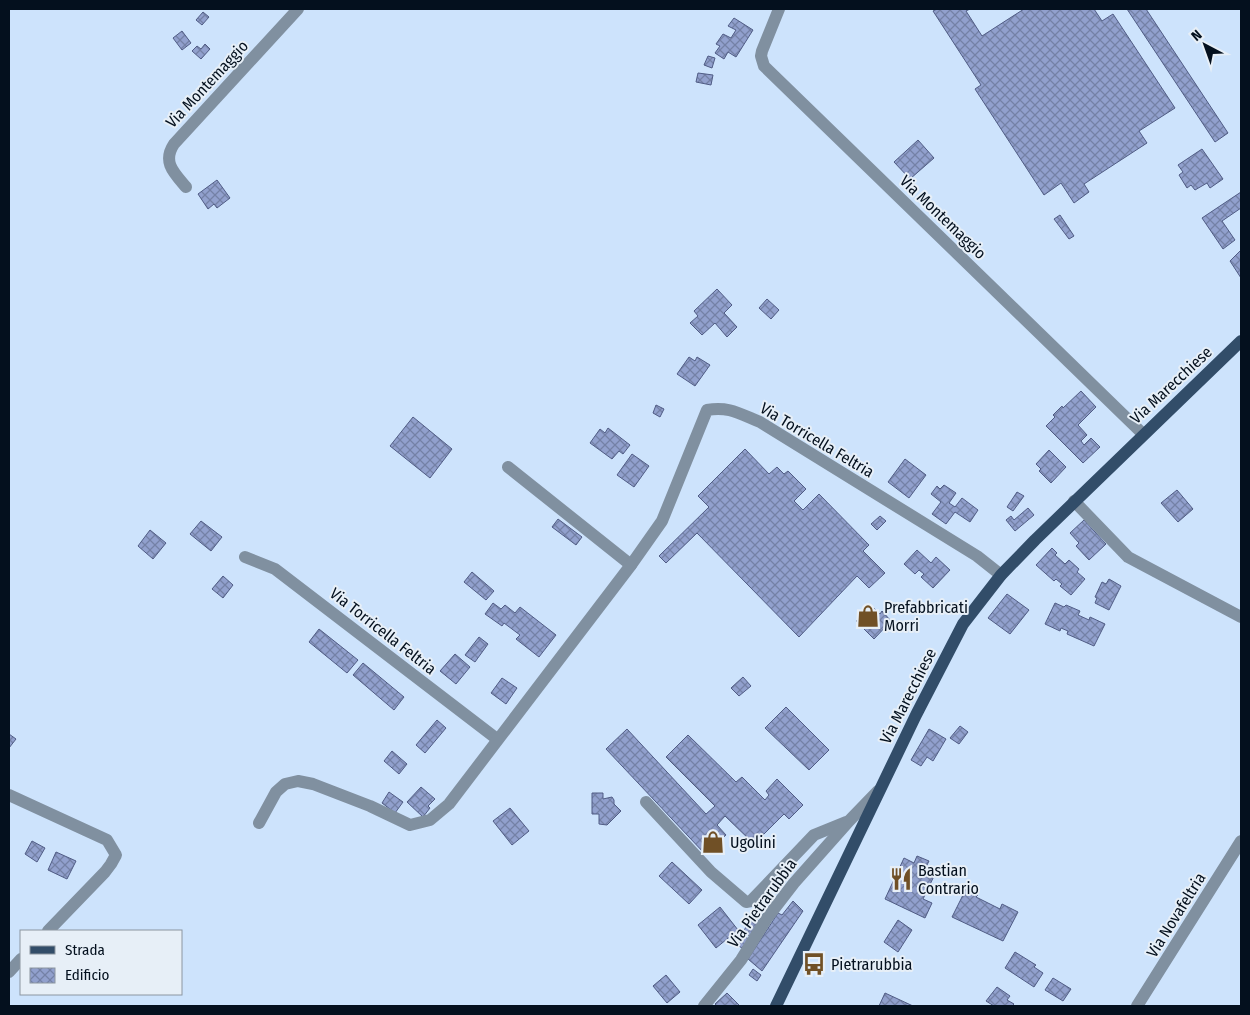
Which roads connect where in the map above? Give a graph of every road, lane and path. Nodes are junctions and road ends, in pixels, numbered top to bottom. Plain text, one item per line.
1 (298, 9) edge
2 (779, 9) edge
3 (186, 187) dead end
4 (1241, 341) edge
5 (1143, 434) junction
6 (508, 467) dead end
7 (1074, 501) junction
8 (245, 557) dead end
9 (631, 565) junction
10 (1001, 575) junction
11 (1241, 617) edge
12 (497, 739) junction
13 (880, 789) junction
14 (9, 795) edge
15 (646, 802) dead end
16 (849, 821) junction
17 (259, 823) dead end
18 (1241, 841) edge
19 (49, 930) edge
20 (20, 960) edge
21 (9, 972) edge
22 (704, 1006) edge
23 (776, 1006) edge
24 (1137, 1006) edge

1 - 3 street, Via Montemaggio
2 - 5 street, Via Montemaggio
4 - 5 main road, Via Marecchiese
5 - 7 main road, Via Marecchiese
6 - 9 street
7 - 10 main road, Via Marecchiese
7 - 11 street
8 - 12 street, Via Torricella Feltria
9 - 10 street, Via Torricella Feltria
9 - 12 street, Via Torricella Feltria
10 - 13 main road, Via Marecchiese
12 - 17 street, Via Torricella Feltria
13 - 16 street, Via Pietrarubbia
13 - 23 main road, Via Marecchiese
14 - 19 street
15 - 16 street, Via Pietrarubbia
16 - 22 street, Via Pietrarubbia
18 - 24 street, Via Novafeltria
20 - 21 street

